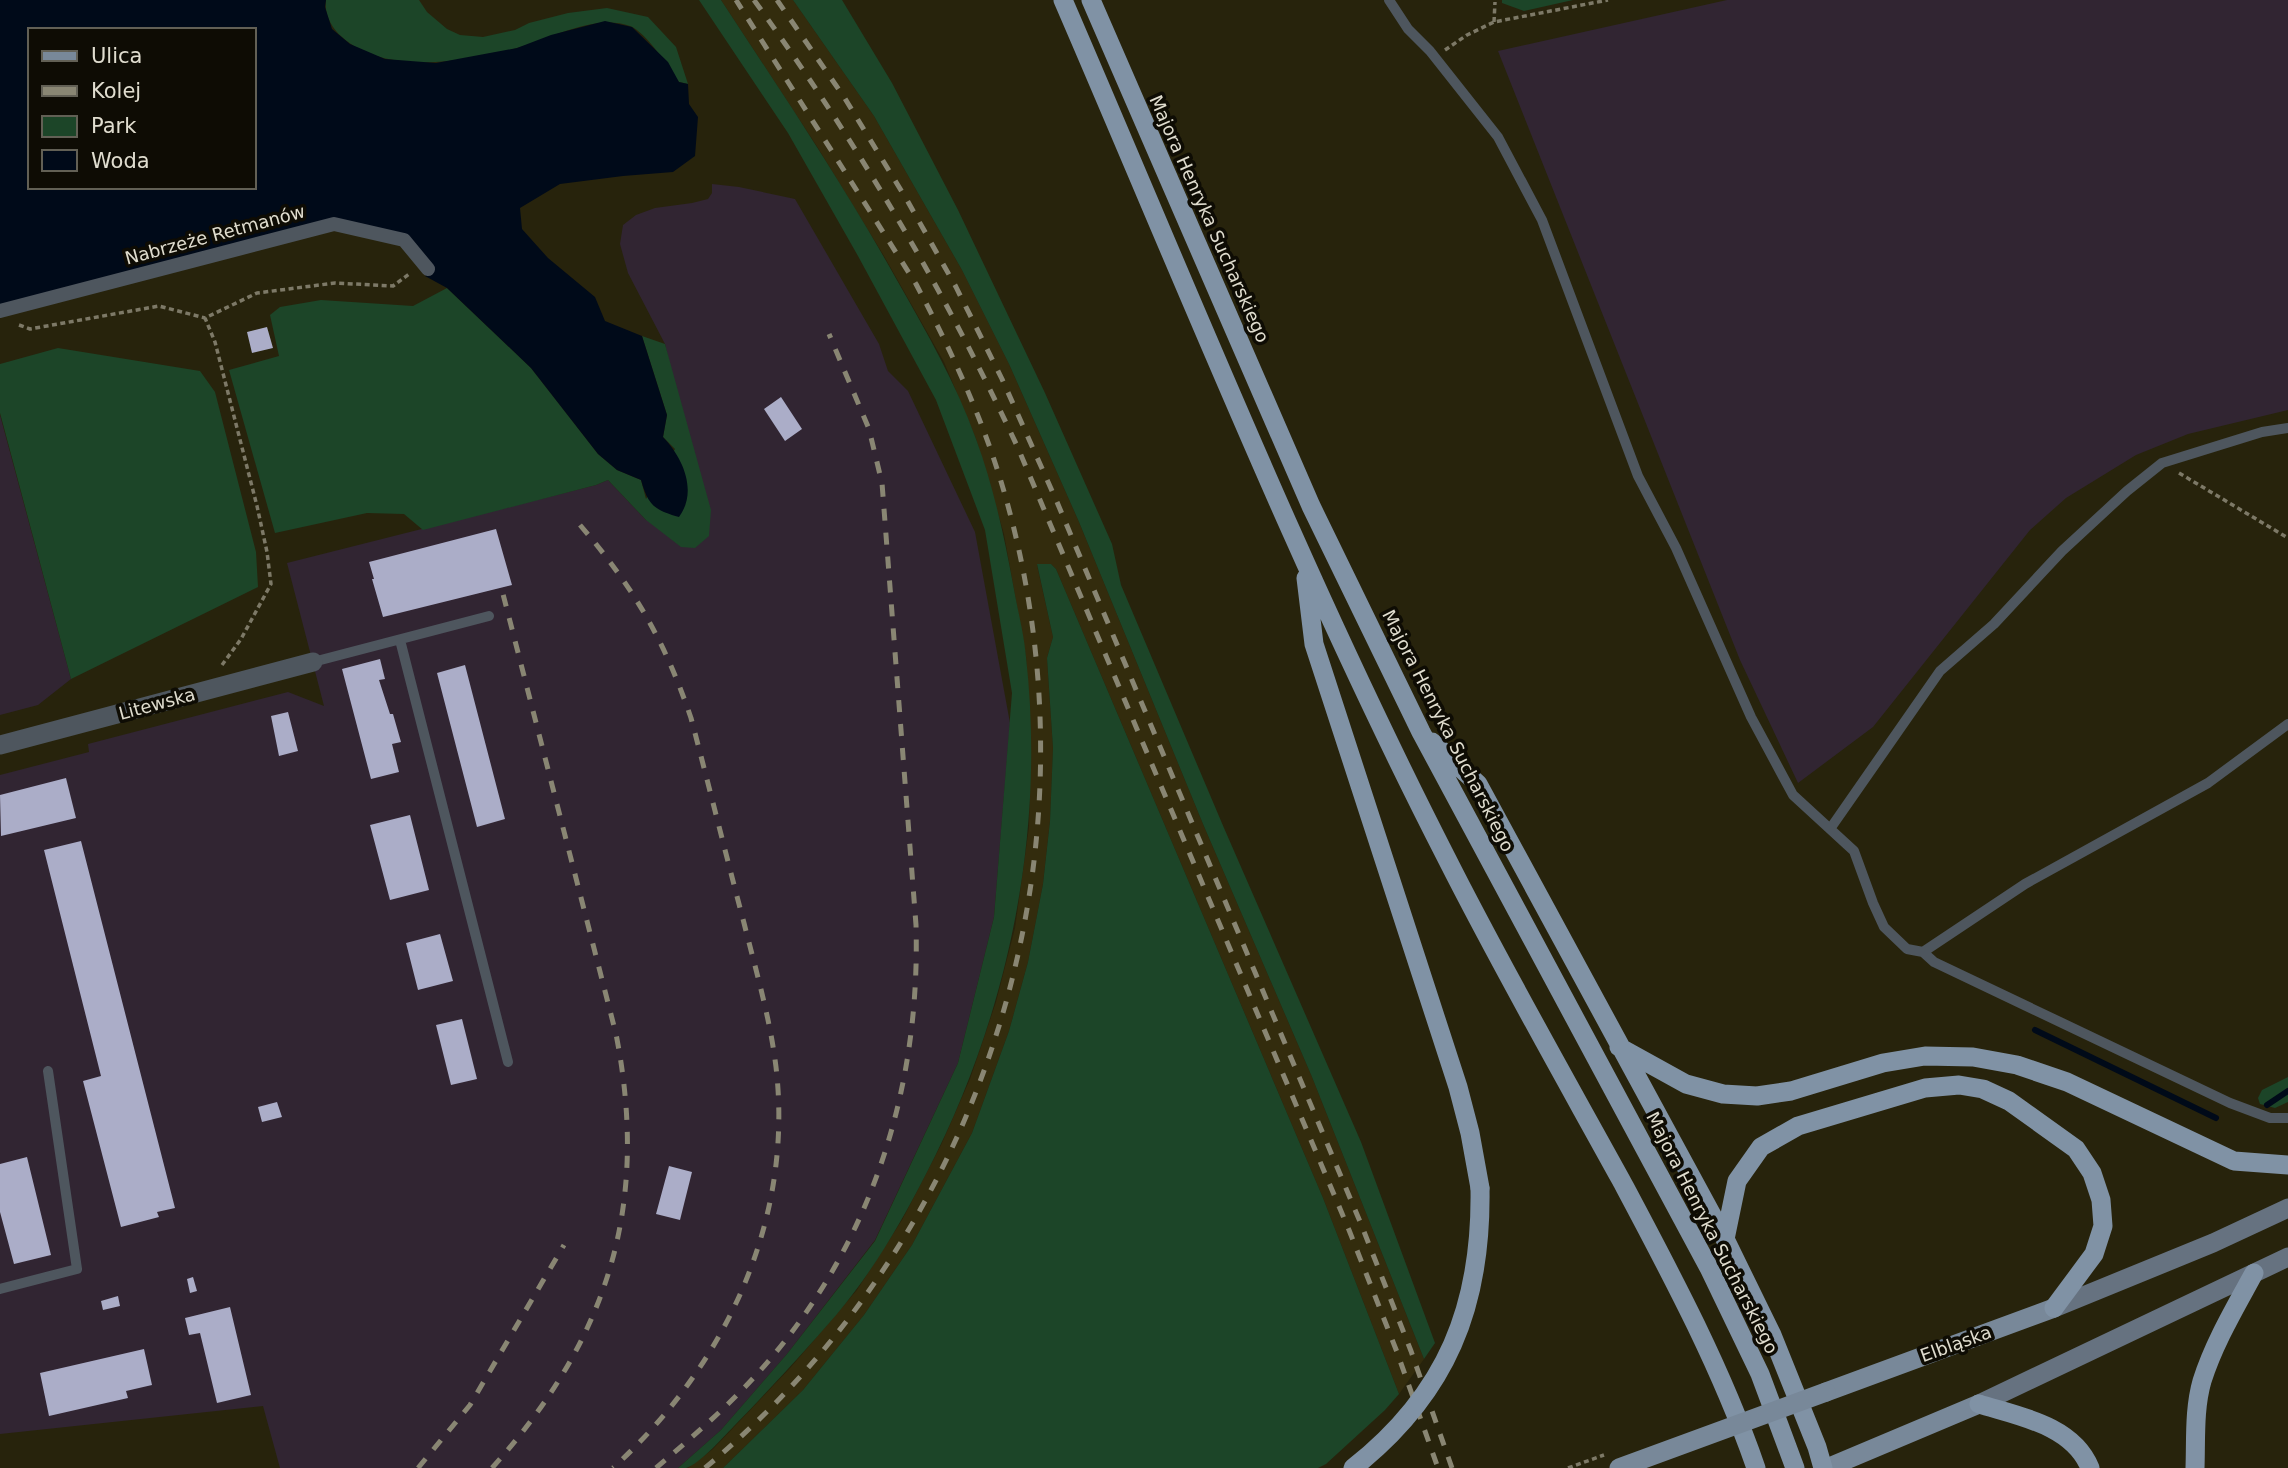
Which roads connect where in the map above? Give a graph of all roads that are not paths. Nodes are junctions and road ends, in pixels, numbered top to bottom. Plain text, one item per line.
1 (1091, 0) edge
2 (1389, 0) edge
3 (1065, 4) edge
4 (426, 266) road end
5 (5, 316) edge
6 (2288, 428) edge
7 (1303, 559) junction
8 (489, 616) dead end
9 (400, 640) junction
10 (313, 663) joint
11 (2288, 724) edge
12 (1421, 732) junction
13 (0, 745) edge
14 (1830, 829) junction
15 (1923, 952) junction
16 (1619, 1047) junction
17 (508, 1062) dead end
18 (48, 1071) dead end
19 (2288, 1118) edge
20 (2288, 1165) edge
21 (2288, 1208) edge
22 (1725, 1239) junction
23 (2288, 1256) edge
24 (2254, 1273) junction
25 (0, 1289) edge
26 (2054, 1308) junction
27 (1979, 1404) junction
28 (1830, 1466) edge
29 (1353, 1468) edge
30 (1619, 1468) edge
31 (1756, 1468) edge
32 (1795, 1468) edge
33 (2090, 1468) edge
34 (2195, 1468) edge

1 - 12 highway, Majora Henryka Sucharskiego
2 - 14 lane
3 - 7 highway
4 - 5 street, Nabrzeże Retmanów
6 - 14 lane
7 - 29 highway, bridge
7 - 31 highway
8 - 9 lane
9 - 10 lane
9 - 17 lane
10 - 13 street, Litewska
11 - 15 lane
12 - 16 highway
12 - 32 highway, Majora Henryka Sucharskiego
14 - 15 lane
15 - 19 lane
16 - 20 highway
16 - 22 highway
18 - 25 lane
21 - 26 main road, Elbląska
22 - 26 highway
22 - 28 highway
23 - 24 main road
24 - 27 main road
24 - 34 highway
26 - 30 main road, Elbląska, bridge
27 - 28 main road
27 - 33 highway

